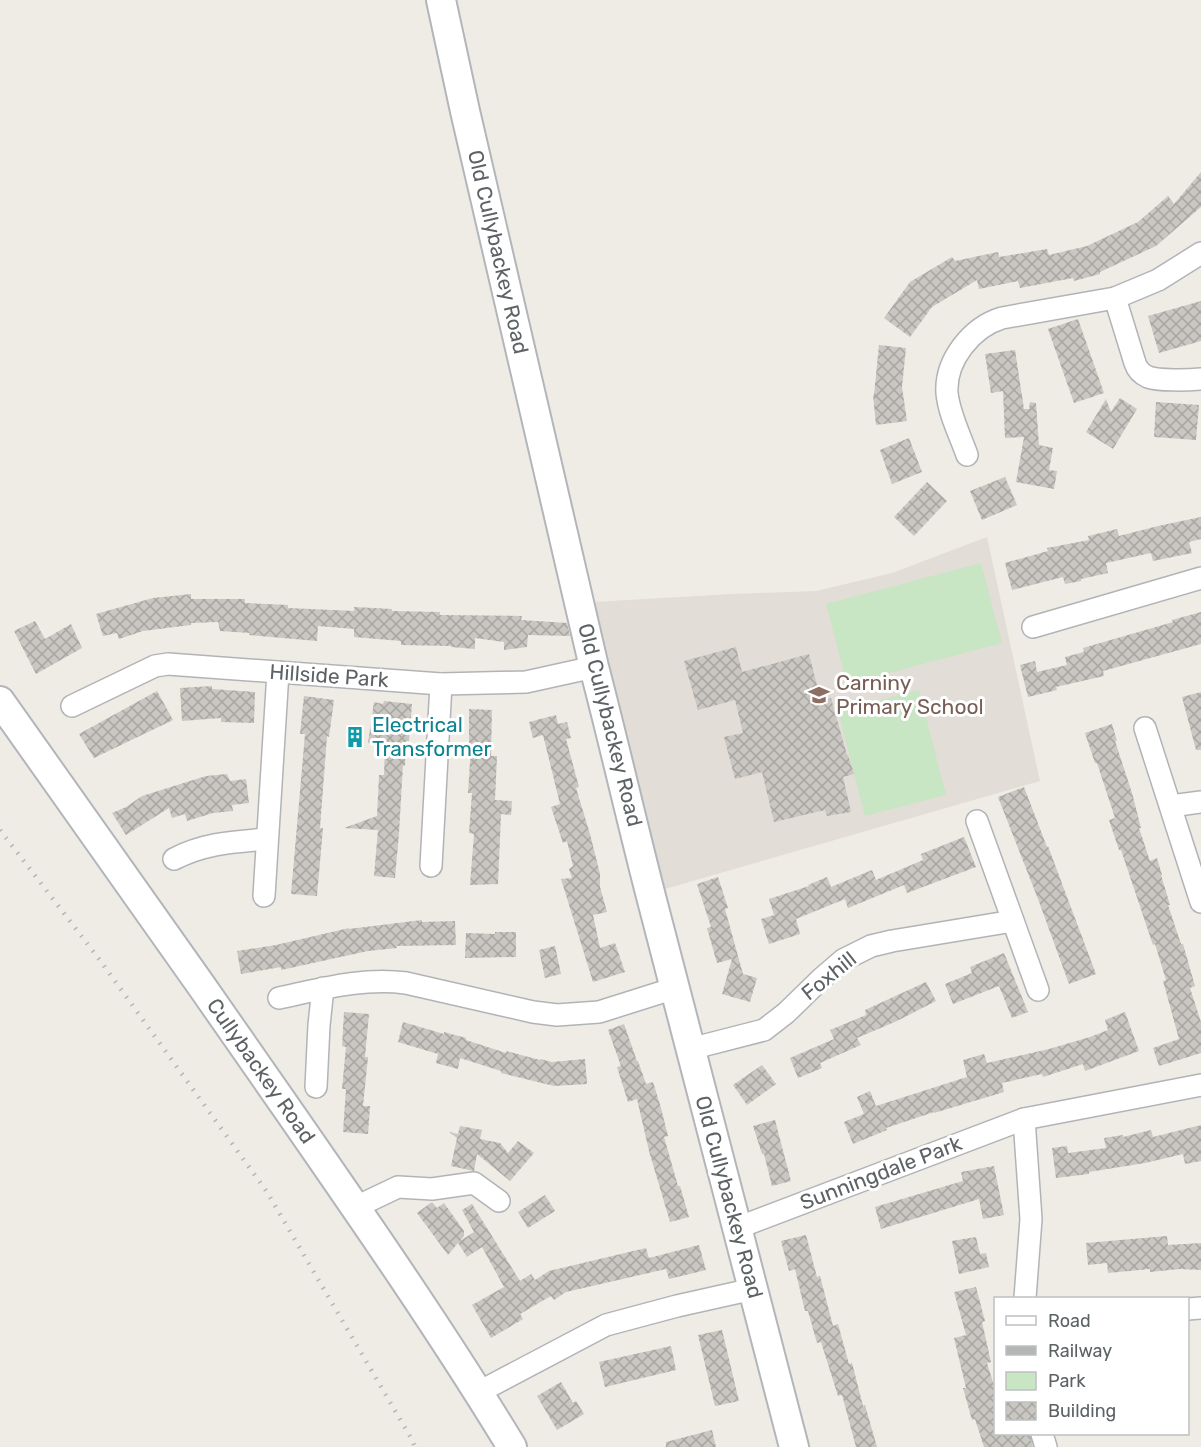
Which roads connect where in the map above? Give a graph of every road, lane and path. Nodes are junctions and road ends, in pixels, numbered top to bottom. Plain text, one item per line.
1 (441, 0) edge
2 (1201, 252) edge
3 (1114, 297) junction
4 (1201, 379) edge
5 (967, 455) dead end
6 (1201, 578) edge
7 (1034, 627) dead end
8 (594, 667) junction
9 (278, 672) junction
10 (441, 684) junction
11 (0, 701) edge
12 (72, 706) dead end
13 (1145, 728) dead end
14 (1201, 802) edge
15 (1171, 806) junction
16 (977, 821) dead end
17 (267, 839) junction
18 (174, 859) dead end
19 (431, 866) dead end
20 (264, 896) dead end
21 (1201, 902) edge
22 (1013, 921) junction
23 (323, 988) junction
24 (675, 988) junction
25 (1038, 990) dead end
26 (279, 998) dead end
27 (690, 1049) junction
28 (1201, 1085) edge
29 (316, 1087) dead end
30 (1024, 1119) junction
31 (499, 1201) dead end
32 (356, 1208) junction
33 (737, 1228) junction
34 (753, 1288) junction
35 (1025, 1297) edge
36 (478, 1392) junction
37 (512, 1447) edge
38 (794, 1447) edge

1 - 8 street, Old Cullybackey Road
2 - 3 street
3 - 4 street
3 - 5 street
6 - 7 street
8 - 10 street, Hillside Park
8 - 24 street, Old Cullybackey Road
9 - 10 street, Hillside Park
9 - 12 street, Hillside Park
9 - 17 street
10 - 19 street
11 - 32 street, Cullybackey Road
13 - 15 street
14 - 15 street
15 - 21 street
16 - 22 street
17 - 18 street
17 - 20 street
22 - 25 street
22 - 27 street, Foxhill
23 - 24 street
23 - 26 street
23 - 29 street
24 - 27 street, Old Cullybackey Road
27 - 33 street, Old Cullybackey Road
28 - 30 street, Sunningdale Park
30 - 33 street, Sunningdale Park
30 - 35 street
31 - 32 street
32 - 36 street, Cullybackey Road
33 - 34 street, Old Cullybackey Road
34 - 36 street
34 - 38 street, Old Cullybackey Road
36 - 37 street, Cullybackey Road

